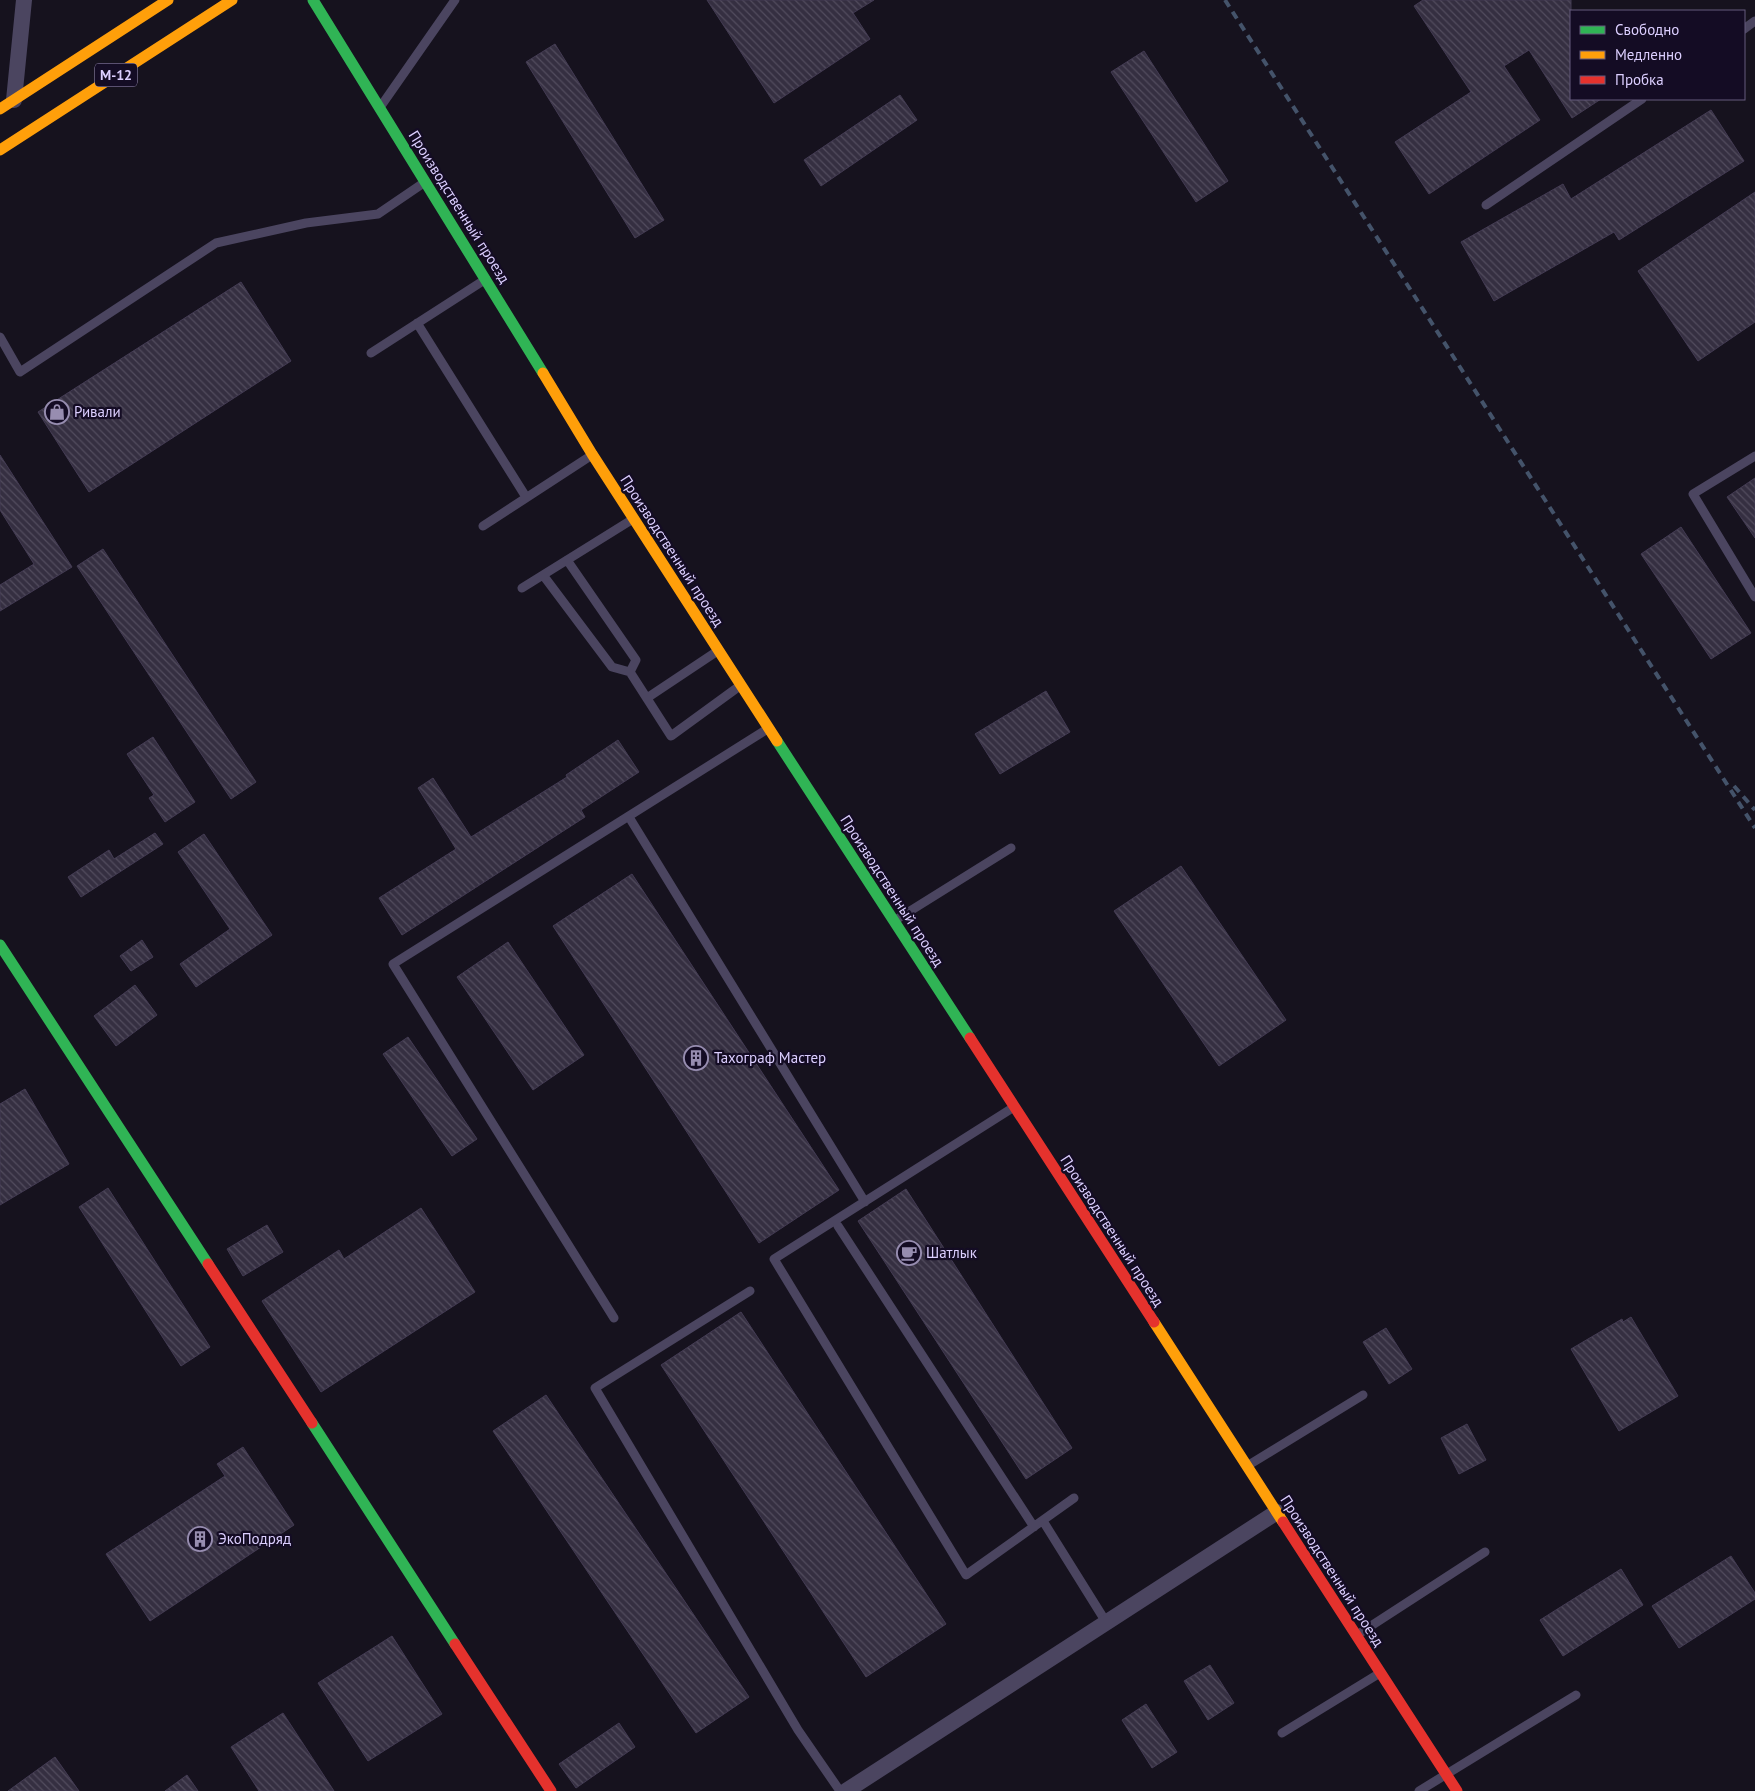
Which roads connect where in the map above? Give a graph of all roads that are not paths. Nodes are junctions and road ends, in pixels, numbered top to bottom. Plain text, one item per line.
1 (24, 0) edge
2 (168, 0) edge
3 (232, 0) edge
4 (312, 0) edge
5 (455, 0) edge
6 (1641, 100) edge
7 (7, 104) edge
8 (380, 108) junction
9 (0, 150) edge
10 (426, 182) junction
11 (1486, 206) dead end
12 (486, 278) junction
13 (417, 323) junction
14 (0, 337) edge
15 (371, 352) dead end
16 (592, 454) junction
17 (1755, 456) edge
18 (526, 498) junction
19 (634, 519) junction
20 (483, 526) dead end
21 (567, 560) junction
22 (543, 575) junction
23 (522, 588) dead end
24 (1755, 597) edge
25 (719, 650) junction
26 (630, 672) junction
27 (741, 684) junction
28 (647, 698) junction
29 (769, 728) junction
30 (629, 817) junction
31 (1011, 848) dead end
32 (894, 921) junction
33 (0, 945) edge
34 (1014, 1106) junction
35 (865, 1202) junction
36 (838, 1226) dead end
37 (750, 1291) dead end
38 (614, 1318) dead end
39 (1363, 1395) dead end
40 (1247, 1466) junction
41 (1074, 1498) dead end
42 (1277, 1512) junction
43 (1043, 1521) junction
44 (1034, 1527) junction
45 (1485, 1552) dead end
46 (1106, 1622) junction
47 (1357, 1636) junction
48 (1380, 1673) junction
49 (1576, 1695) dead end
50 (1282, 1733) dead end
51 (1446, 1774) junction
52 (551, 1791) edge
53 (840, 1791) edge
54 (846, 1791) edge
55 (1419, 1791) edge
56 (1457, 1791) edge

1 - 7 street
2 - 7 street, М-12
3 - 9 street, М-12
4 - 8 street, Производственный проезд
5 - 8 lane
6 - 11 lane
8 - 10 street, Производственный проезд
10 - 12 street, Производственный проезд
10 - 14 lane
12 - 13 lane
12 - 16 street, Производственный проезд
13 - 15 lane
13 - 18 lane
16 - 18 lane
16 - 19 street, Производственный проезд
17 - 24 lane
18 - 20 lane
19 - 21 lane
19 - 25 street, Производственный проезд
21 - 22 lane
21 - 26 lane
22 - 23 lane
22 - 26 lane
25 - 27 street, Производственный проезд
25 - 28 lane
26 - 28 lane
27 - 28 lane
27 - 29 street, Производственный проезд
29 - 30 lane
29 - 32 street, Производственный проезд
30 - 35 lane
30 - 38 lane
31 - 32 lane
32 - 34 street, Производственный проезд
33 - 52 street
34 - 35 lane
34 - 40 street, Производственный проезд
35 - 44 lane
36 - 44 lane
37 - 53 lane
39 - 40 lane
40 - 42 street, Производственный проезд
41 - 43 lane
42 - 46 street
42 - 47 street, Производственный проезд
43 - 44 lane
43 - 46 lane
45 - 47 lane
46 - 54 street
47 - 48 street, Производственный проезд
48 - 50 lane
48 - 51 street, Производственный проезд
49 - 51 lane
51 - 55 lane
51 - 56 street, Производственный проезд

